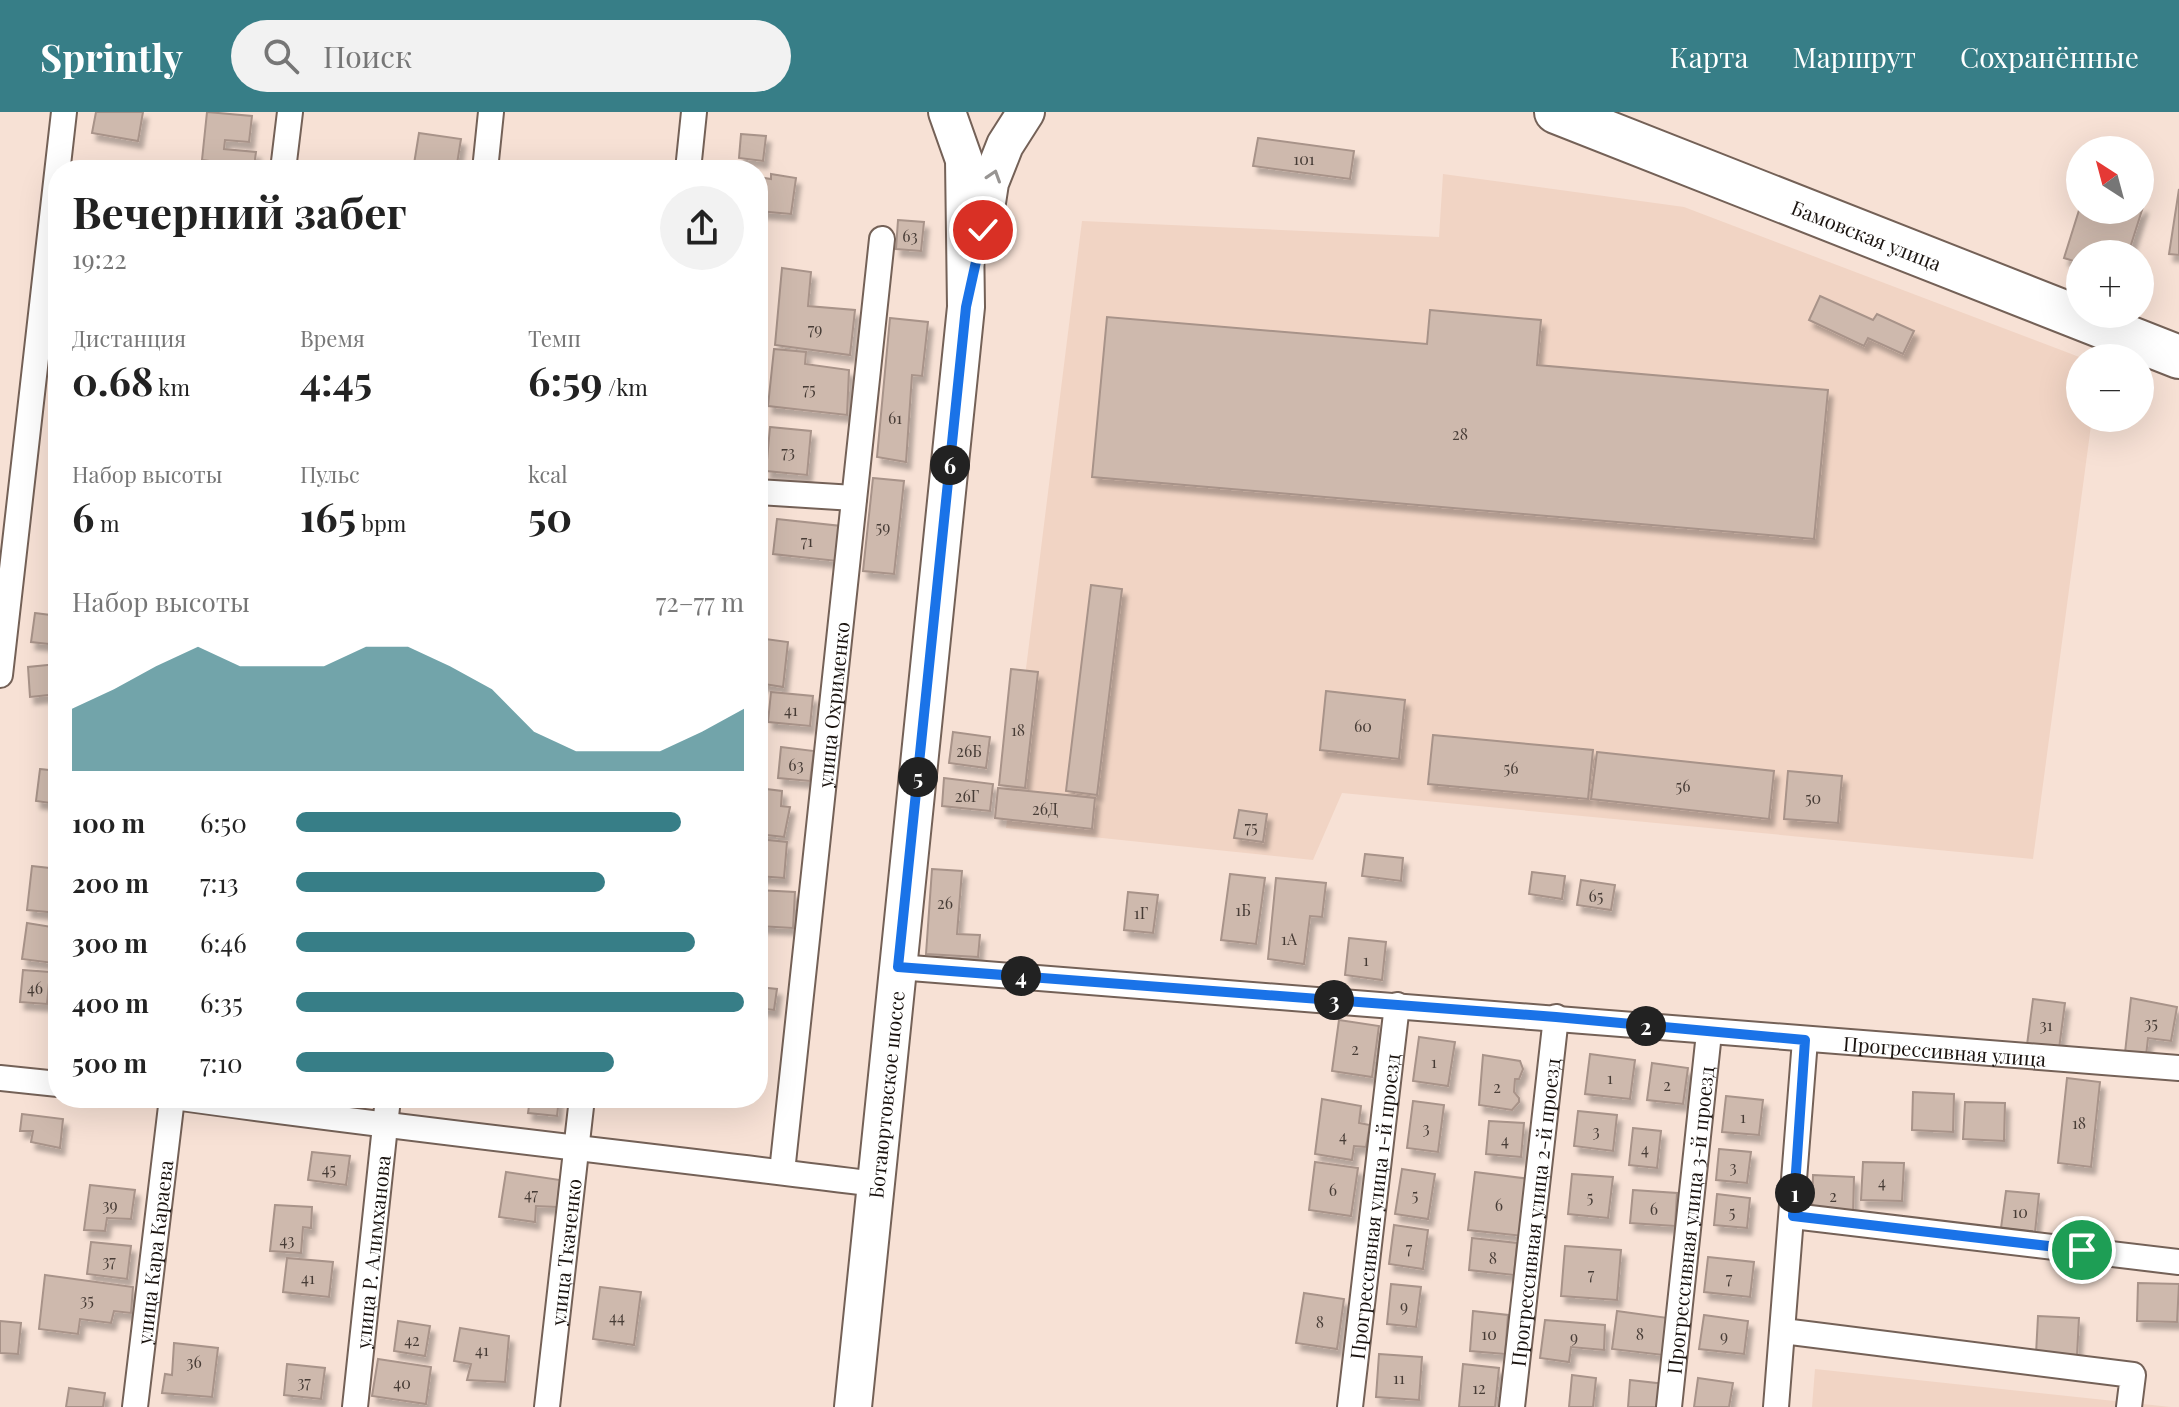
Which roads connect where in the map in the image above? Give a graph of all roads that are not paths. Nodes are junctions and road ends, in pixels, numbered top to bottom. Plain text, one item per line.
1 (64, 112) edge
2 (290, 112) edge
3 (491, 112) edge
4 (694, 112) edge
5 (947, 112) edge
6 (1026, 112) edge
7 (1556, 112) edge
8 (59, 160) edge
9 (284, 160) edge
10 (486, 160) edge
11 (689, 160) edge
12 (882, 239) dead end
13 (48, 253) edge
14 (966, 307) junction
15 (2179, 357) edge
16 (768, 493) edge
17 (854, 498) junction
18 (0, 675) edge
19 (898, 967) junction
20 (1397, 1005) junction
21 (1556, 1017) junction
22 (1709, 1033) junction
23 (1805, 1040) junction
24 (2179, 1068) edge
25 (0, 1078) edge
26 (48, 1083) edge
27 (171, 1108) edge
28 (254, 1108) edge
29 (387, 1108) edge
30 (581, 1108) edge
31 (385, 1126) junction
32 (576, 1146) junction
33 (782, 1172) junction
34 (876, 1184) junction
35 (1793, 1216) junction
36 (2179, 1262) edge
37 (1783, 1331) junction
38 (135, 1407) edge
39 (355, 1407) edge
40 (547, 1407) edge
41 (853, 1407) edge
42 (1350, 1407) edge
43 (1512, 1407) edge
44 (1669, 1407) edge
45 (1776, 1407) edge
46 (2129, 1407) edge

1 - 8 street
2 - 9 street
3 - 10 street
4 - 11 street
5 - 14 main road
14 -> 6 main road
7 - 15 highway, Бамовская улица
12 - 17 street, улица Охрименко
13 - 18 street
14 - 19 main road, Ботаюртовское шоссе
16 - 17 street
17 - 33 street, улица Охрименко
19 - 20 street, Прогрессивная улица
19 - 34 main road, Ботаюртовское шоссе
20 - 21 street, Прогрессивная улица
20 - 42 street, Прогрессивная улица 1-й проезд
21 - 22 street, Прогрессивная улица
21 - 43 street, Прогрессивная улица 2-й проезд
22 - 23 street, Прогрессивная улица
22 - 44 street, Прогрессивная улица 3-й проезд
23 - 24 street, Прогрессивная улица
23 - 35 street
25 - 26 street
27 - 38 street, улица Кара Караева
28 - 31 street
29 - 31 street, улица Р. Алимханова
30 - 32 street, улица Ткаченко
31 - 32 street
31 - 39 street, улица Р. Алимханова
32 - 33 street
32 - 40 street, улица Ткаченко
33 - 34 street
34 - 41 main road, Ботаюртовское шоссе
35 - 36 street
35 - 37 street
37 - 45 street
37 - 46 street

